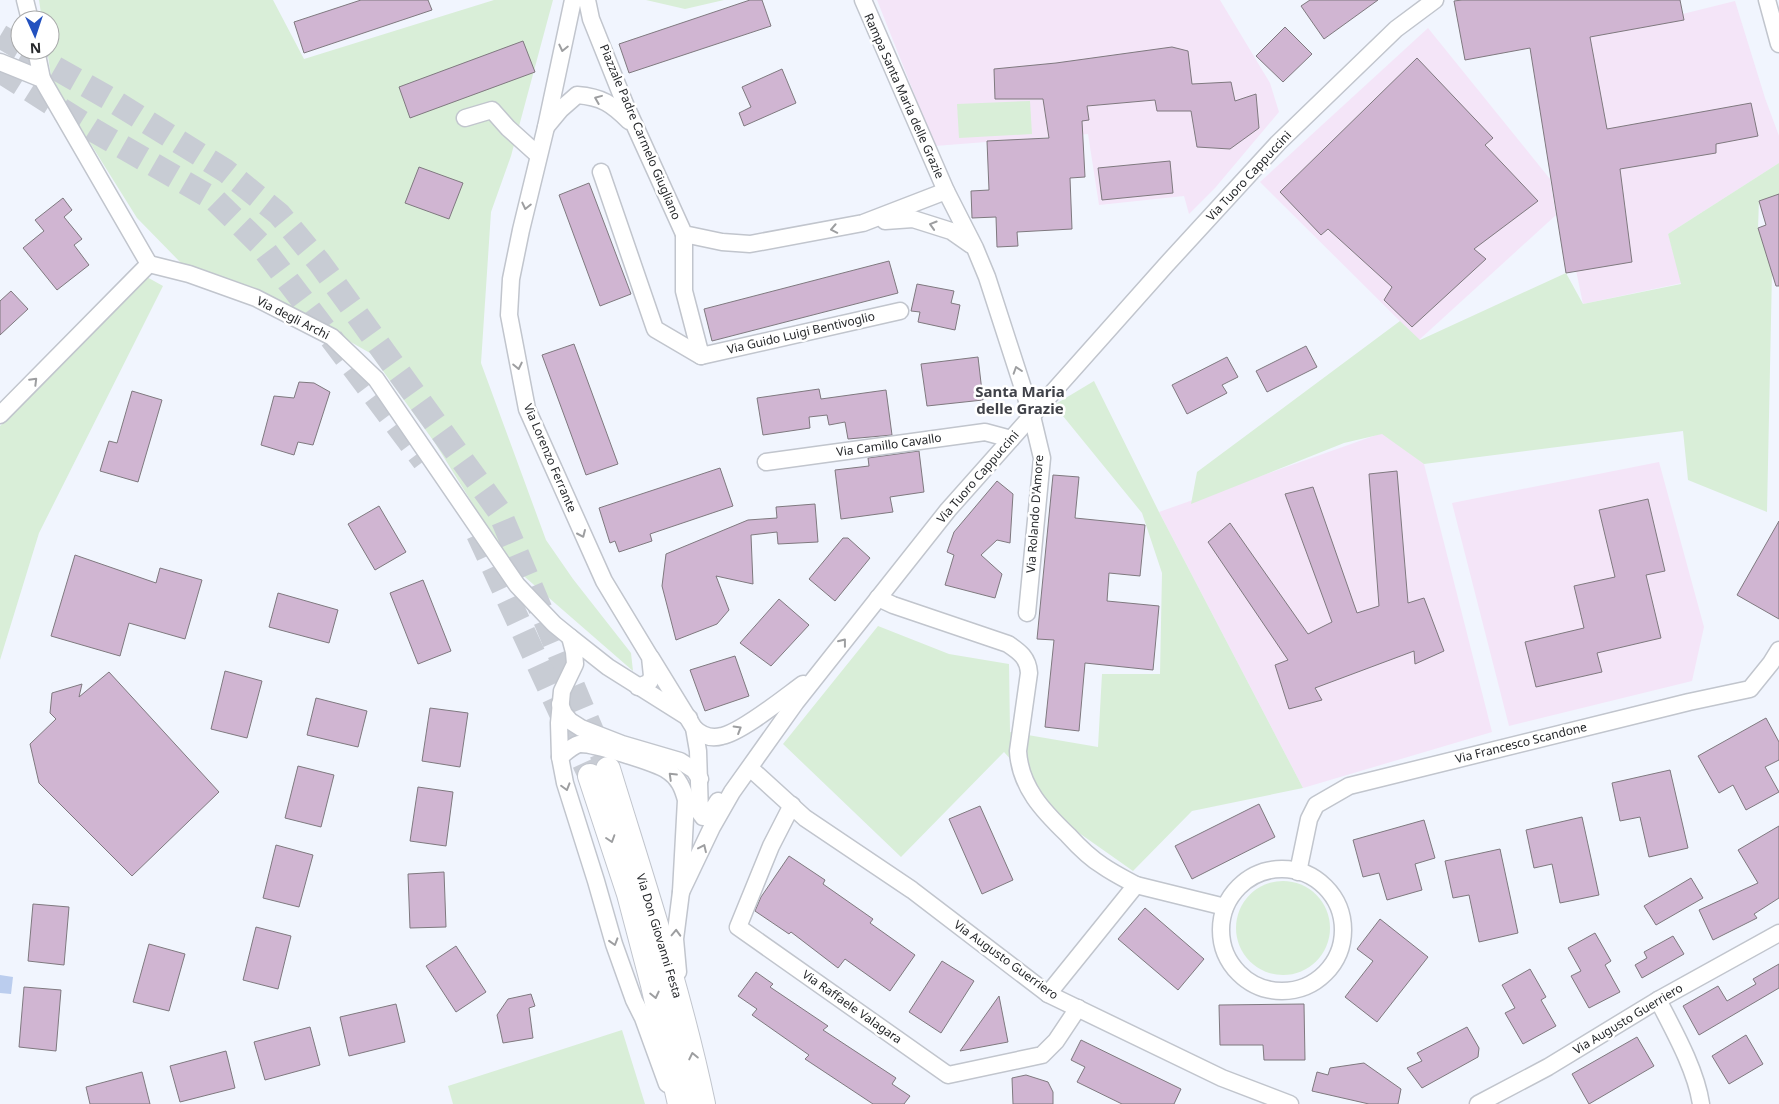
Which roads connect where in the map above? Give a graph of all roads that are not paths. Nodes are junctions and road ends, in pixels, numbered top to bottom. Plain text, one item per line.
1 (572, 0) edge
2 (587, 0) edge
3 (862, 0) edge
4 (1435, 0) edge
5 (1772, 10) edge
6 (1779, 44) edge
7 (38, 60) edge
8 (0, 62) edge
9 (42, 78) junction
10 (464, 118) dead end
11 (546, 126) junction
12 (636, 128) junction
13 (538, 155) junction
14 (601, 172) dead end
15 (946, 191) junction
16 (864, 223) junction
17 (684, 234) junction
18 (975, 248) junction
19 (149, 264) junction
20 (900, 311) dead end
21 (701, 356) junction
22 (0, 415) edge
23 (1032, 416) junction
24 (1012, 439) junction
25 (766, 462) dead end
26 (878, 598) junction
27 (1027, 614) dead end
28 (570, 637) junction
29 (1779, 650) edge
30 (650, 656) junction
31 (608, 667) junction
32 (820, 672) junction
33 (570, 676) junction
34 (638, 687) junction
35 (560, 704) junction
36 (692, 723) junction
37 (560, 757) junction
38 (750, 768) junction
39 (700, 780) junction
40 (732, 792) junction
41 (792, 805) junction
42 (1298, 872) junction
43 (1136, 885) junction
44 (681, 892) junction
45 (1225, 907) junction
46 (1779, 933) edge
47 (1048, 994) junction
48 (678, 1000) junction
49 (1658, 1000) junction
50 (1078, 1008) junction
51 (676, 1104) edge
52 (680, 1104) edge
53 (703, 1104) edge
54 (1290, 1104) edge
55 (1478, 1104) edge
56 (1702, 1104) edge

1 -> 11 street, Via Lorenzo Ferrante
2 - 12 street, Piazzale Padre Carmelo Giugliano
3 - 15 street, Rampa Santa Maria delle Grazie
4 - 23 street, Via Tuoro Cappuccini
5 - 6 street
7 - 9 street
8 - 9 street
9 - 19 street
10 - 13 street
12 -> 11 street
11 - 13 street, Via Lorenzo Ferrante
12 - 17 street, Piazzale Padre Carmelo Giugliano
13 -> 30 street, Via Lorenzo Ferrante
14 - 21 street
15 - 16 street, Piazzale Padre Carmelo Giugliano
15 - 18 street, Rampa Santa Maria delle Grazie
16 -> 17 street, Piazzale Padre Carmelo Giugliano
18 -> 16 street, Piazzale Padre Carmelo Giugliano
17 - 21 street
23 -> 18 street, Via Rolando D'Amore
22 -> 19 street
19 - 28 street, Via degli Archi
20 - 21 street, Via Guido Luigi Bentivoglio
23 - 24 street, Via Tuoro Cappuccini
23 - 27 street, Via Rolando D'Amore
24 - 25 street, Via Camillo Cavallo
24 - 26 street, Via Tuoro Cappuccini
32 -> 26 street, Via Tuoro Cappuccini
26 - 43 street
28 - 31 street, Via degli Archi
28 - 33 street
29 - 42 street, Via Francesco Scandone
30 - 34 street
30 - 36 street, Via Lorenzo Ferrante
31 - 33 street
31 - 34 street, Via degli Archi
36 -> 32 street, Via degli Archi
32 - 38 street, Via Tuoro Cappuccini
33 - 35 street
34 - 36 street, Via degli Archi
35 - 37 street
35 - 39 street
36 - 39 street
44 -> 37 street
37 -> 51 street
38 - 40 street, Via Tuoro Cappuccini
38 - 41 street, Via Augusto Guerriero
39 - 40 street
44 -> 40 street, Via Tuoro Cappuccini
41 - 47 street, Via Augusto Guerriero
41 - 50 street, Via Raffaele Valagara
42 - 45 street
42 - 45 street
43 - 45 street
43 - 47 street
48 -> 44 street
46 - 49 street, Via Augusto Guerriero
47 - 50 street, Via Augusto Guerriero
48 -> 52 main road, Via Don Giovanni Festa
53 -> 48 main road, Via Don Giovanni Festa
49 - 55 street, Via Augusto Guerriero
49 - 56 street
50 - 54 street, Via Augusto Guerriero

